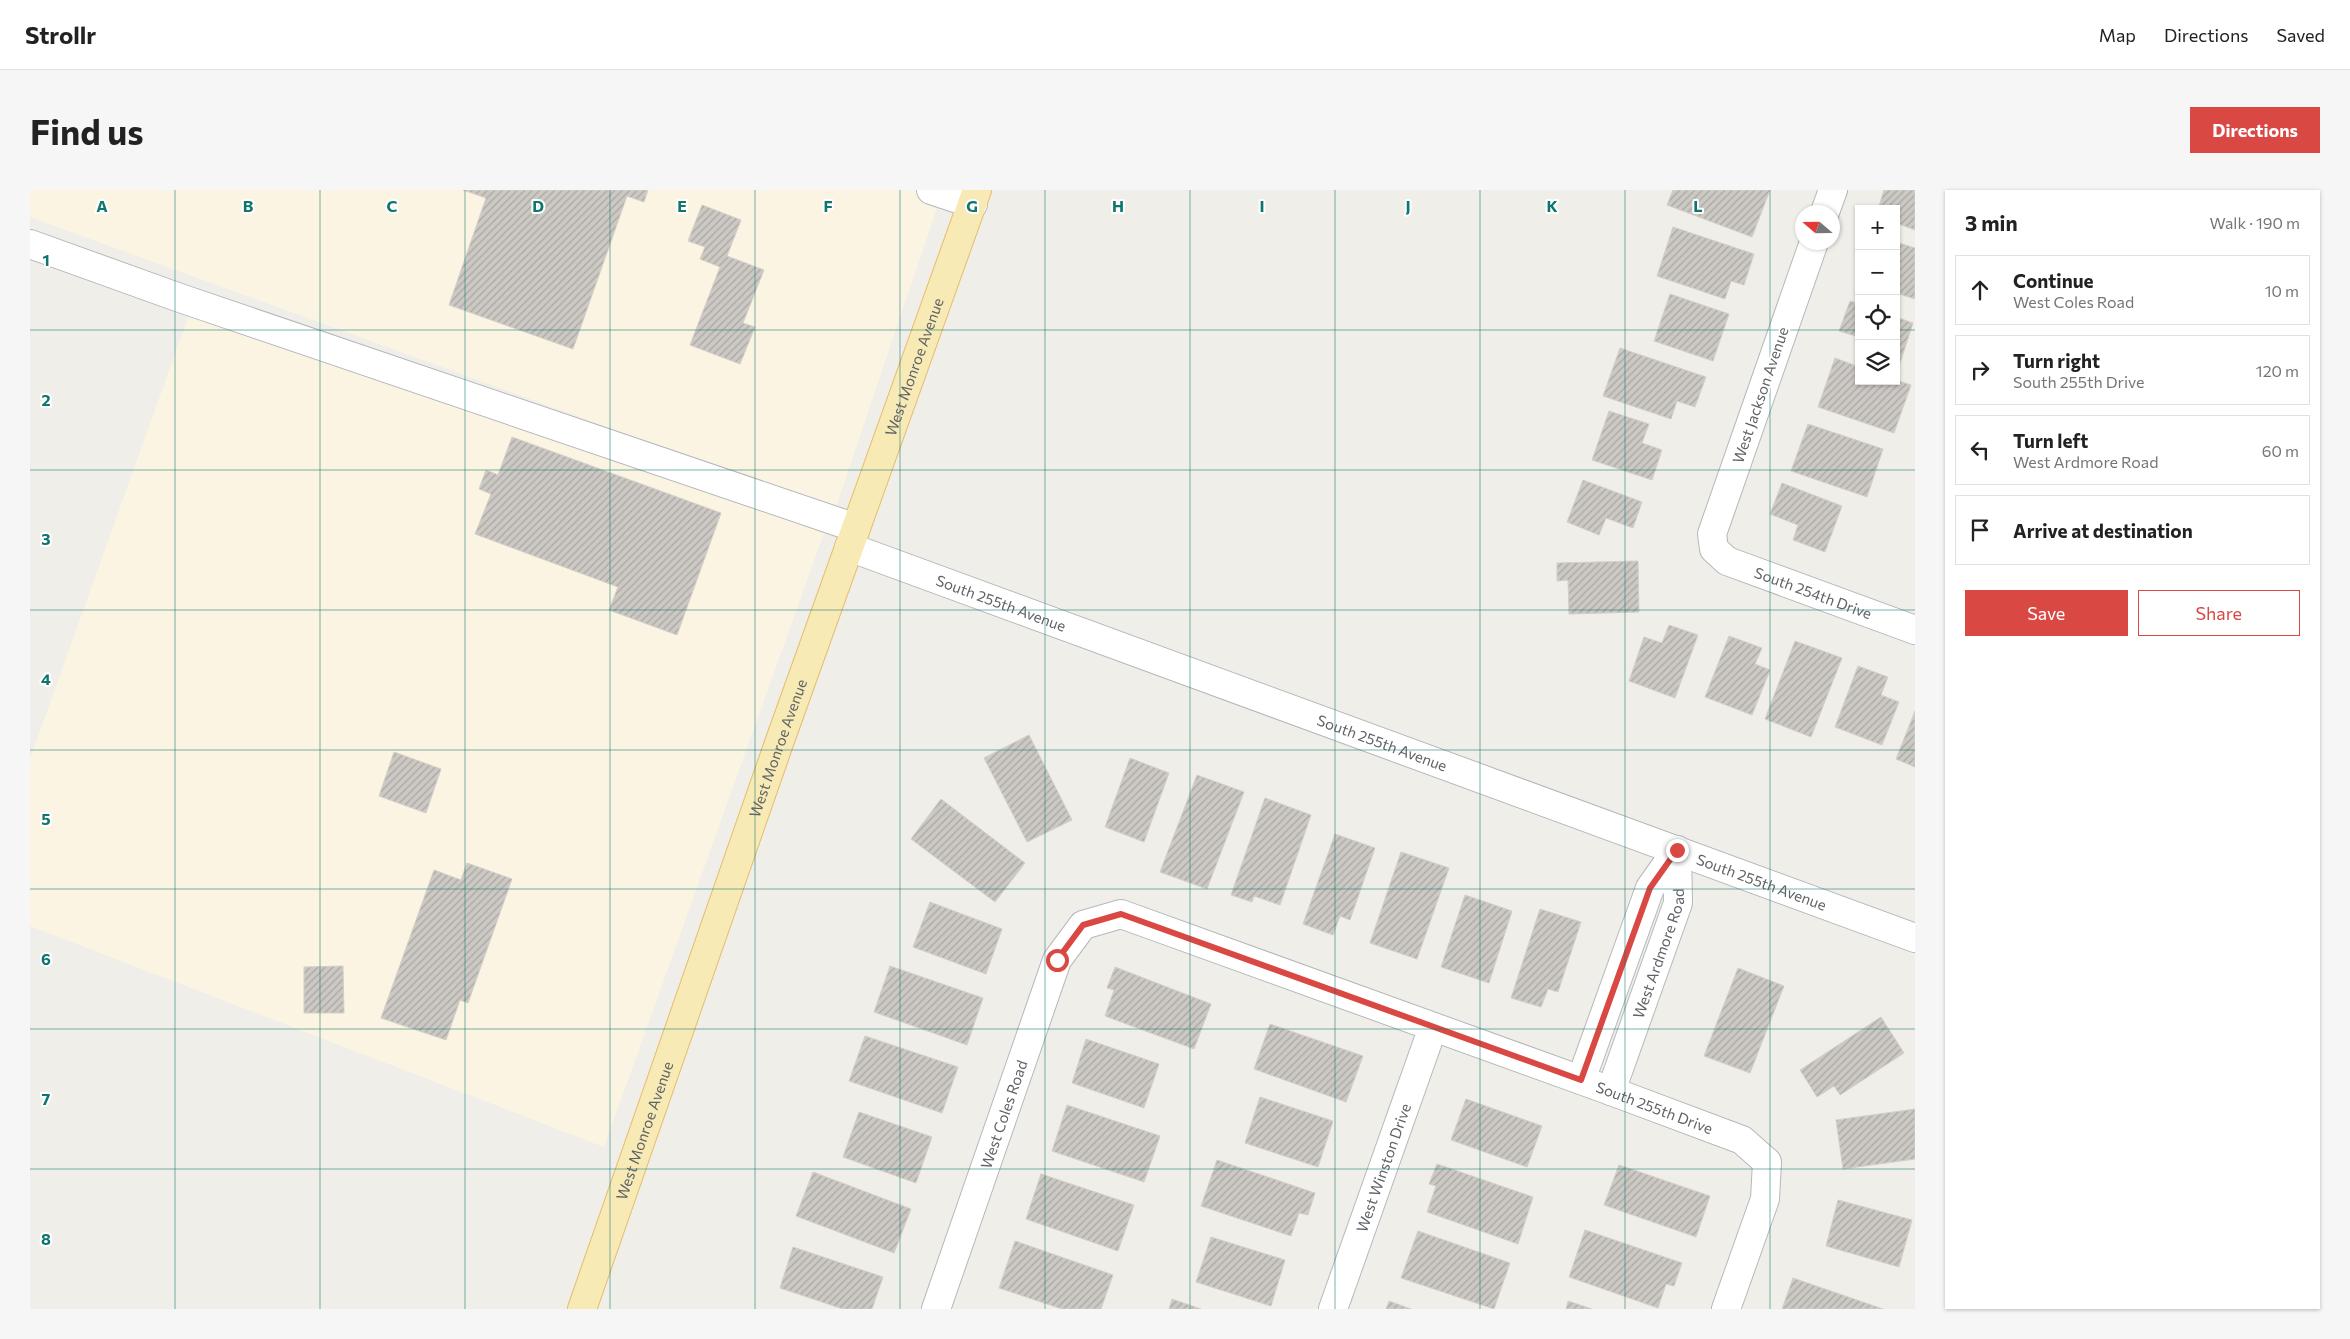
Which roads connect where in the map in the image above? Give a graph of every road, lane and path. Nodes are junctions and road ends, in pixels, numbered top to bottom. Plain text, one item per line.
1 (930, 190) edge
2 (1833, 190) edge
3 (975, 197) edge
4 (1828, 205) edge
5 (30, 244) edge
6 (1811, 250) edge
7 (853, 538) junction
8 (1714, 549) joint
9 (1915, 630) edge
10 (1677, 850) junction
11 (1083, 925) joint
12 (1915, 938) edge
13 (1433, 1027) junction
14 (1581, 1080) junction
15 (1611, 1091) junction
16 (582, 1309) edge
17 (936, 1309) edge
18 (1333, 1309) edge
19 (1726, 1309) edge

1 - 3 street
2 - 4 street
3 - 7 main road, West Monroe Avenue
5 - 7 street, South 255th Avenue
6 - 8 street, West Jackson Avenue
7 - 10 street, South 255th Avenue
7 - 16 main road, West Monroe Avenue
8 - 9 street, South 254th Drive
10 - 12 street, South 255th Avenue
10 - 14 street, West Ardmore Road
10 - 15 street, West Ardmore Road
11 - 13 street, South 255th Drive
11 - 17 street, West Coles Road
13 - 14 street, South 255th Drive
13 - 18 street, West Winston Drive
14 - 15 street, South 255th Drive
15 - 19 street, South 255th Drive

